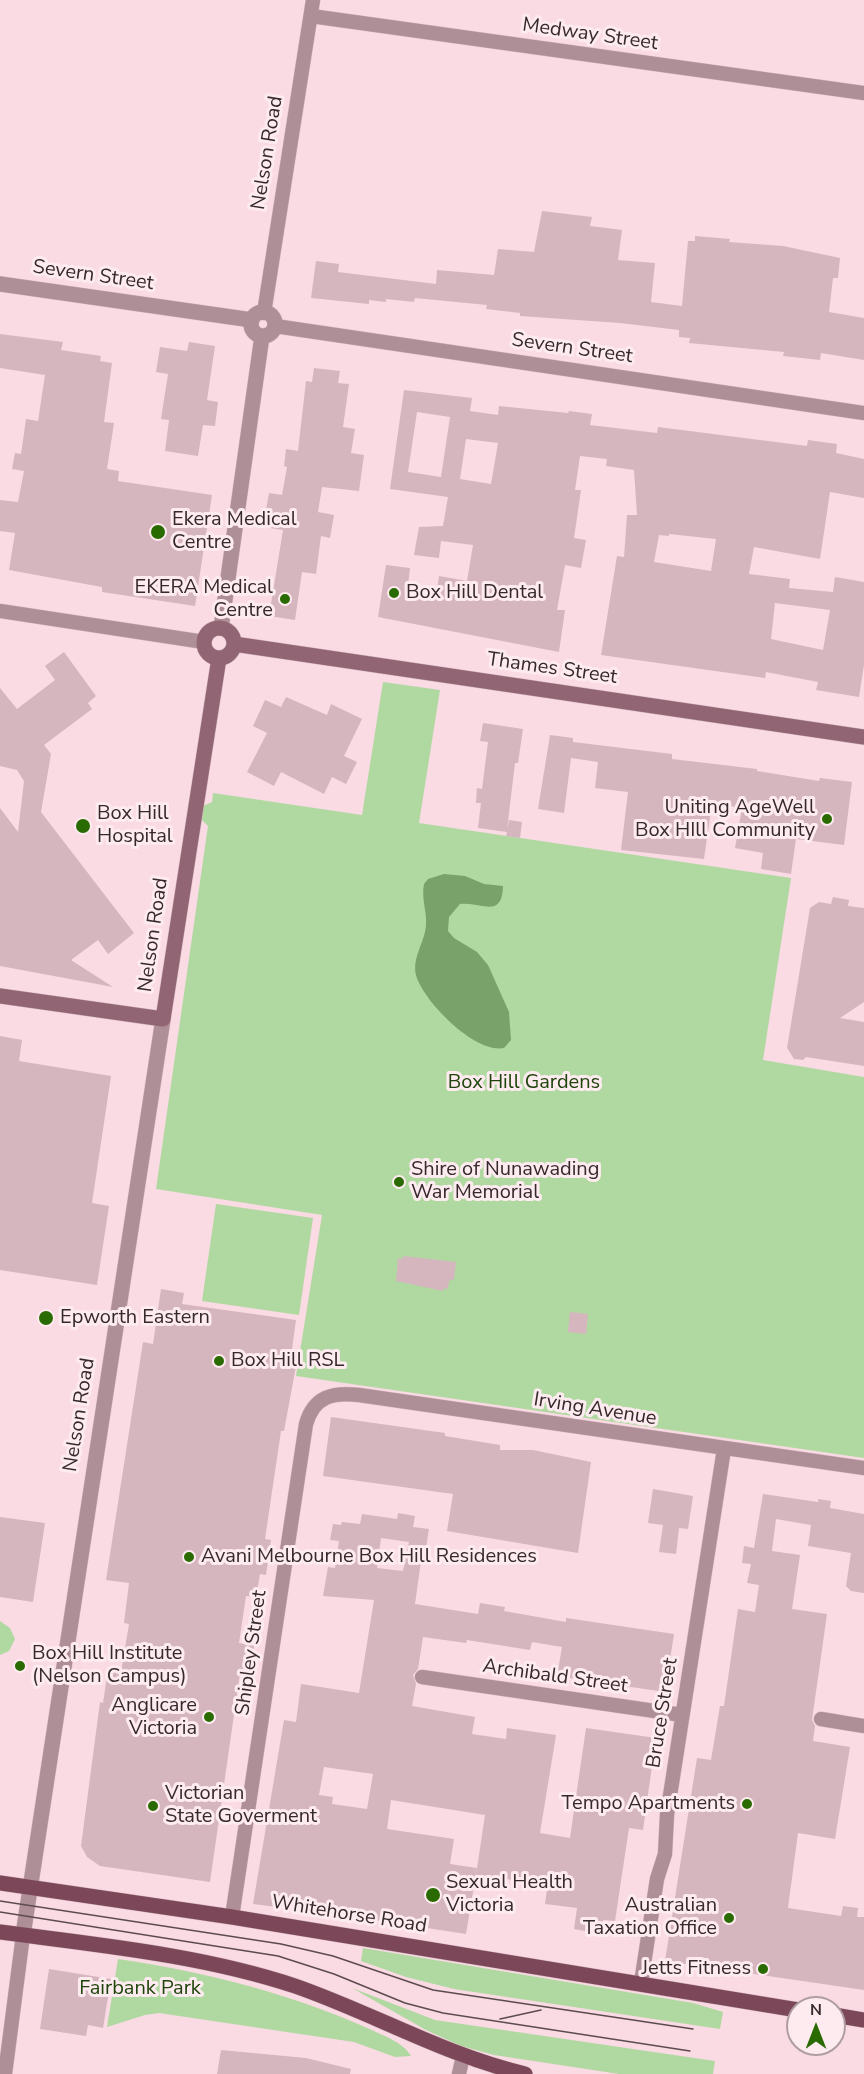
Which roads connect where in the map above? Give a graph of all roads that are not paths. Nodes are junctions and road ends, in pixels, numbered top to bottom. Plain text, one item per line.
1 (313, 0) edge
2 (311, 16) junction
3 (864, 93) edge
4 (0, 284) edge
5 (258, 316) junction
6 (275, 326) junction
7 (262, 336) junction
8 (864, 413) edge
9 (0, 611) edge
10 (221, 628) junction
11 (204, 642) junction
12 (234, 644) junction
13 (219, 658) junction
14 (864, 736) edge
15 (0, 996) edge
16 (163, 1019) junction
17 (321, 1399) joint
18 (724, 1449) junction
19 (864, 1468) edge
20 (422, 1677) dead end
21 (682, 1715) junction
22 (821, 1719) dead end
23 (864, 1726) edge
24 (0, 1882) edge
25 (30, 1887) junction
26 (232, 1917) junction
27 (0, 1932) edge
28 (23, 1935) junction
29 (641, 1983) junction
30 (786, 2008) edge
31 (846, 2017) edge
32 (864, 2020) edge
33 (463, 2056) junction
34 (3, 2074) edge
35 (459, 2074) edge
36 (525, 2074) edge

1 - 2 street, Nelson Road
2 - 3 street, Medway Street
2 - 5 street, Nelson Road
4 - 5 street, Severn Street
5 - 6 street
5 - 7 street
6 - 7 street
6 - 8 street, Severn Street
7 - 10 street
9 - 11 street
10 - 11 main road
10 - 12 main road
11 - 13 main road
12 - 13 main road
12 - 14 main road, Thames Street
13 - 16 main road, Nelson Road
15 - 16 main road
16 - 25 street, Nelson Road
17 - 18 street, Irving Avenue
17 - 26 street, Shipley Street
18 - 19 street, Irving Avenue
18 - 21 street, Bruce Street
20 - 21 street, Archibald Street
21 - 29 street, Bruce Street
22 - 23 street
24 - 25 main road, Whitehorse Road
25 - 26 main road, Whitehorse Road
25 - 28 street, Nelson Road
26 - 29 main road, Whitehorse Road
27 - 28 main road
28 - 33 main road
28 - 34 street, Nelson Road
29 - 30 main road, Whitehorse Road
31 - 32 main road
33 - 35 street
33 - 36 main road

